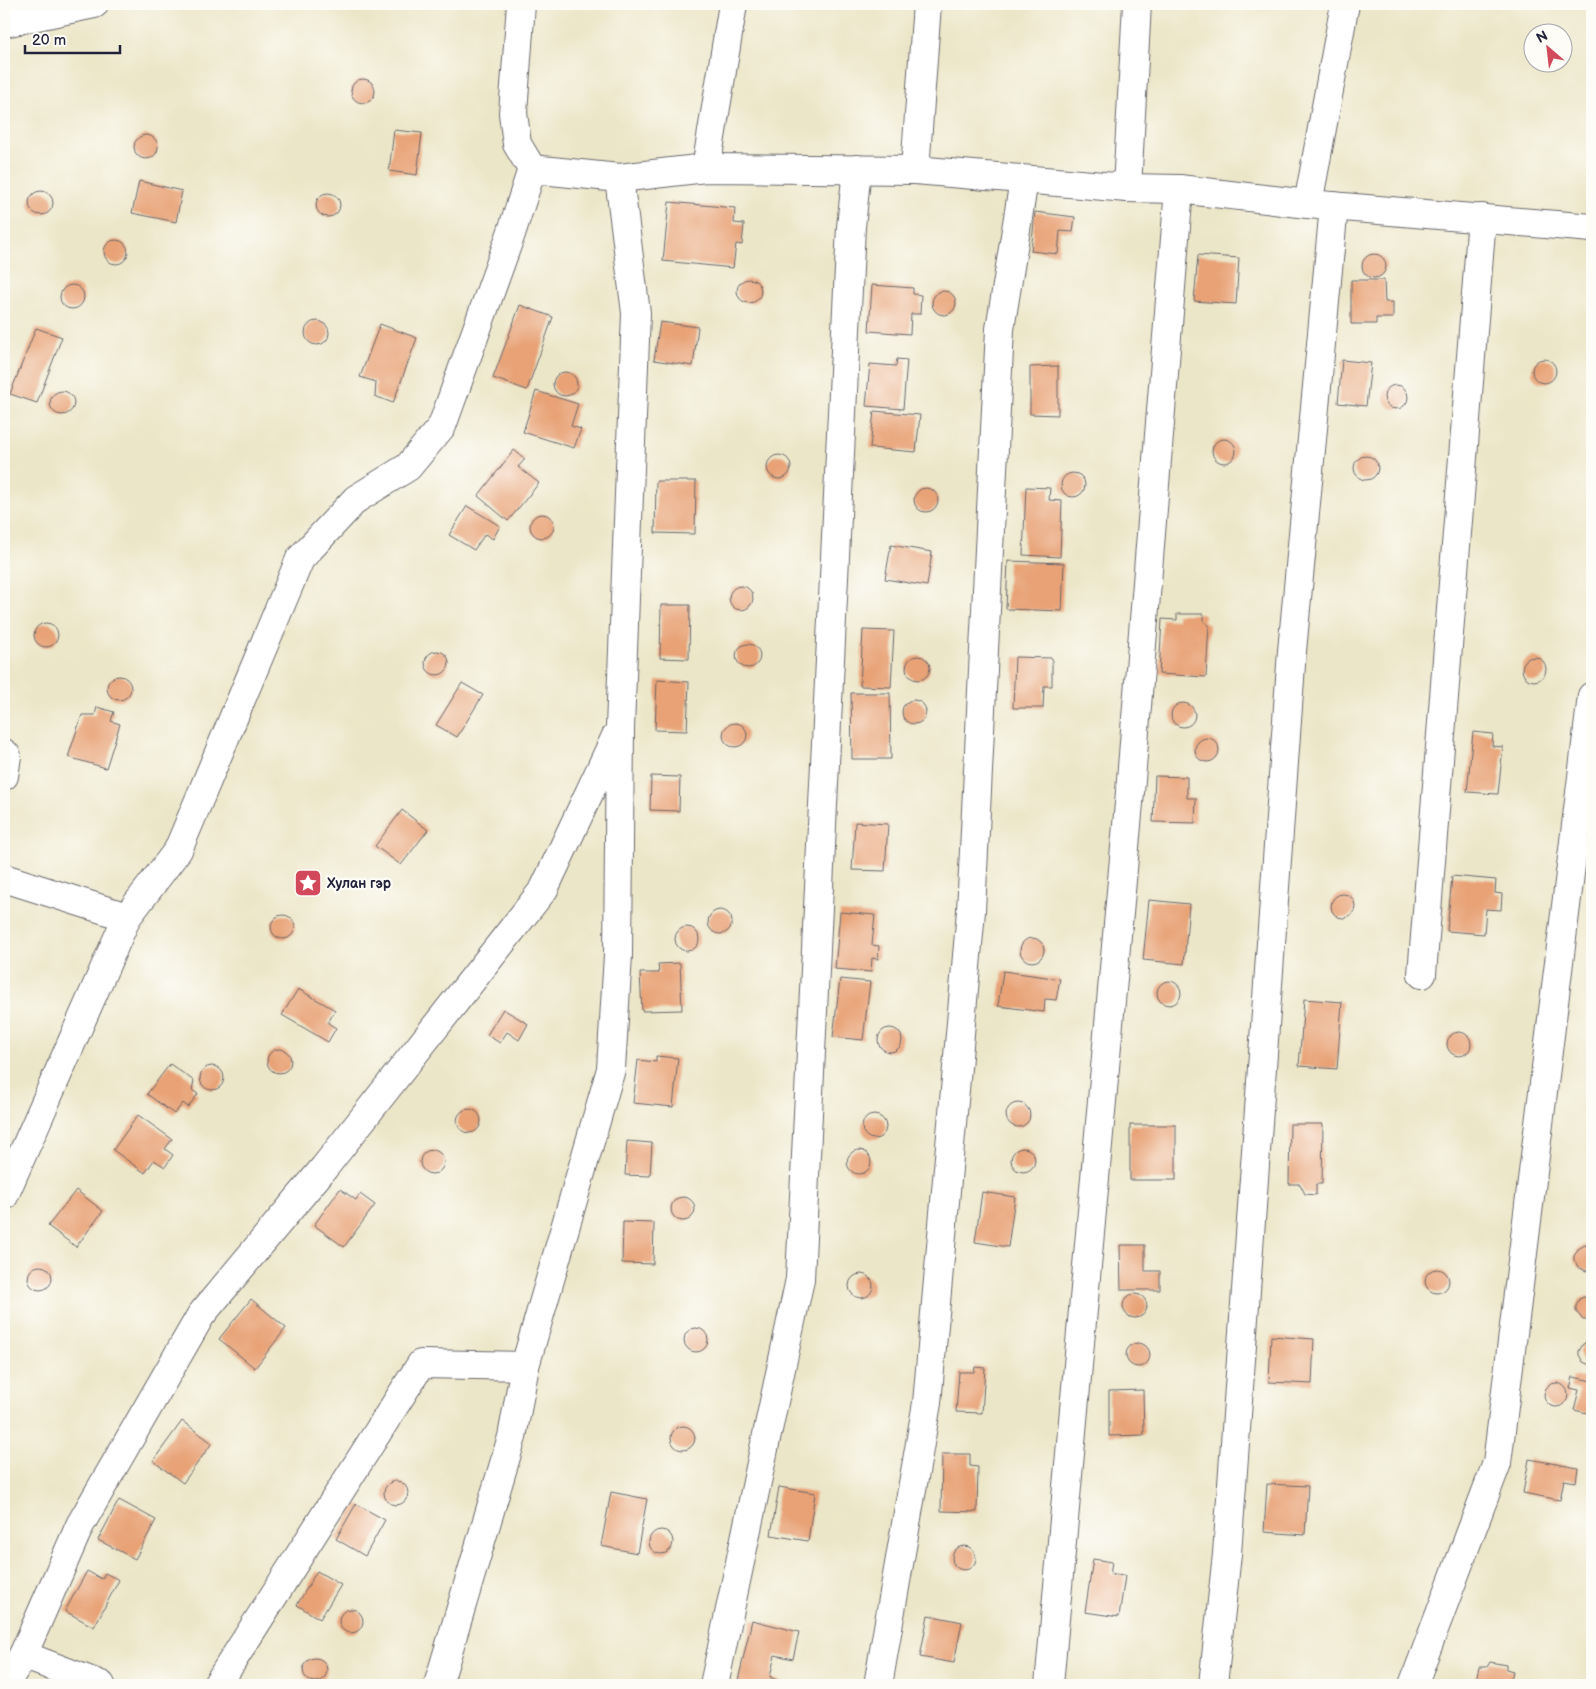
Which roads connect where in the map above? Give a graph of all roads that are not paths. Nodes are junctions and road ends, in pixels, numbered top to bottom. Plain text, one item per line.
1 (94, 4) edge
2 (521, 4) edge
3 (733, 4) edge
4 (928, 4) edge
5 (1138, 4) edge
6 (1345, 4) edge
7 (4, 23) edge
8 (706, 168) junction
9 (532, 169) junction
10 (857, 169) junction
11 (915, 170) junction
12 (619, 178) junction
13 (1024, 180) junction
14 (1127, 188) junction
15 (1179, 189) junction
16 (1321, 205) junction
17 (1482, 218) junction
18 (1592, 228) edge
19 (1592, 696) edge
20 (620, 728) junction
21 (4, 753) edge
22 (4, 776) edge
23 (4, 878) edge
24 (127, 916) junction
25 (1422, 974) dead end
26 (4, 1196) edge
27 (525, 1366) junction
28 (23, 1655) junction
29 (5, 1685) edge
30 (101, 1685) edge
31 (217, 1685) edge
32 (438, 1685) edge
33 (714, 1685) edge
34 (878, 1685) edge
35 (1049, 1685) edge
36 (1213, 1685) edge
37 (1413, 1685) edge

1 - 7 street
2 - 9 street
3 - 8 street
4 - 11 street
5 - 14 street
6 - 16 street
8 - 10 street
8 - 12 street
9 - 12 street
9 - 24 street
10 - 11 street
10 - 33 street
11 - 13 street
12 - 20 street
13 - 14 street
13 - 34 street
14 - 15 street
15 - 16 street
15 - 35 street
16 - 17 street
16 - 36 street
17 - 18 street
17 - 25 street
19 - 37 street
20 - 27 street
20 - 28 street
21 - 22 street
23 - 24 street
24 - 26 street
27 - 31 street
27 - 32 street
28 - 29 street
28 - 30 street

